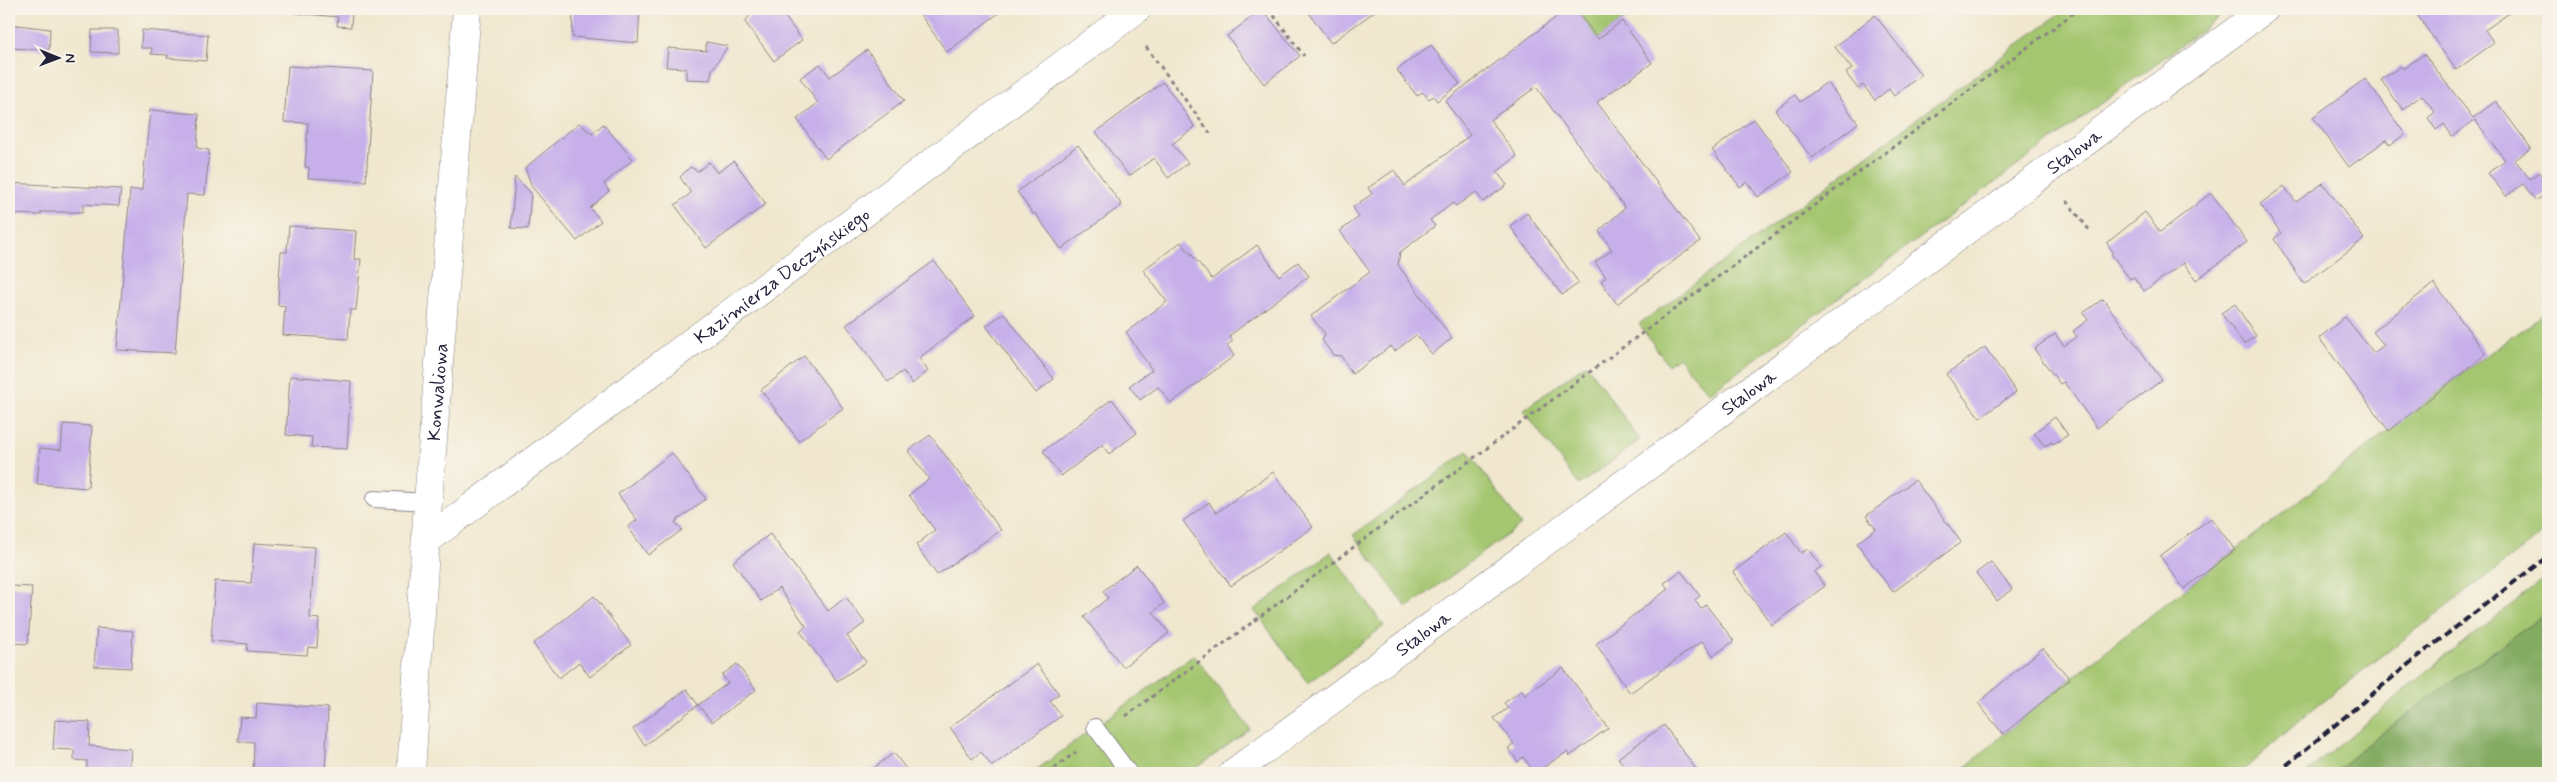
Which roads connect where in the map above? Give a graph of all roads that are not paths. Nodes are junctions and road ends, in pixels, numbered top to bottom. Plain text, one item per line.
1 (467, 9) edge
2 (2265, 9) edge
3 (1130, 13) edge
4 (374, 499) dead end
5 (428, 502) junction
6 (426, 541) junction
7 (1097, 731) road end
8 (411, 773) edge
9 (1129, 773) edge
10 (1232, 773) edge

1 - 5 street, Konwaliowa
2 - 10 street, Stalowa
3 - 6 street, Kazimierza Deczyńskiego
4 - 5 lane
5 - 6 street, Konwaliowa
6 - 8 street, Konwaliowa
7 - 9 lane

